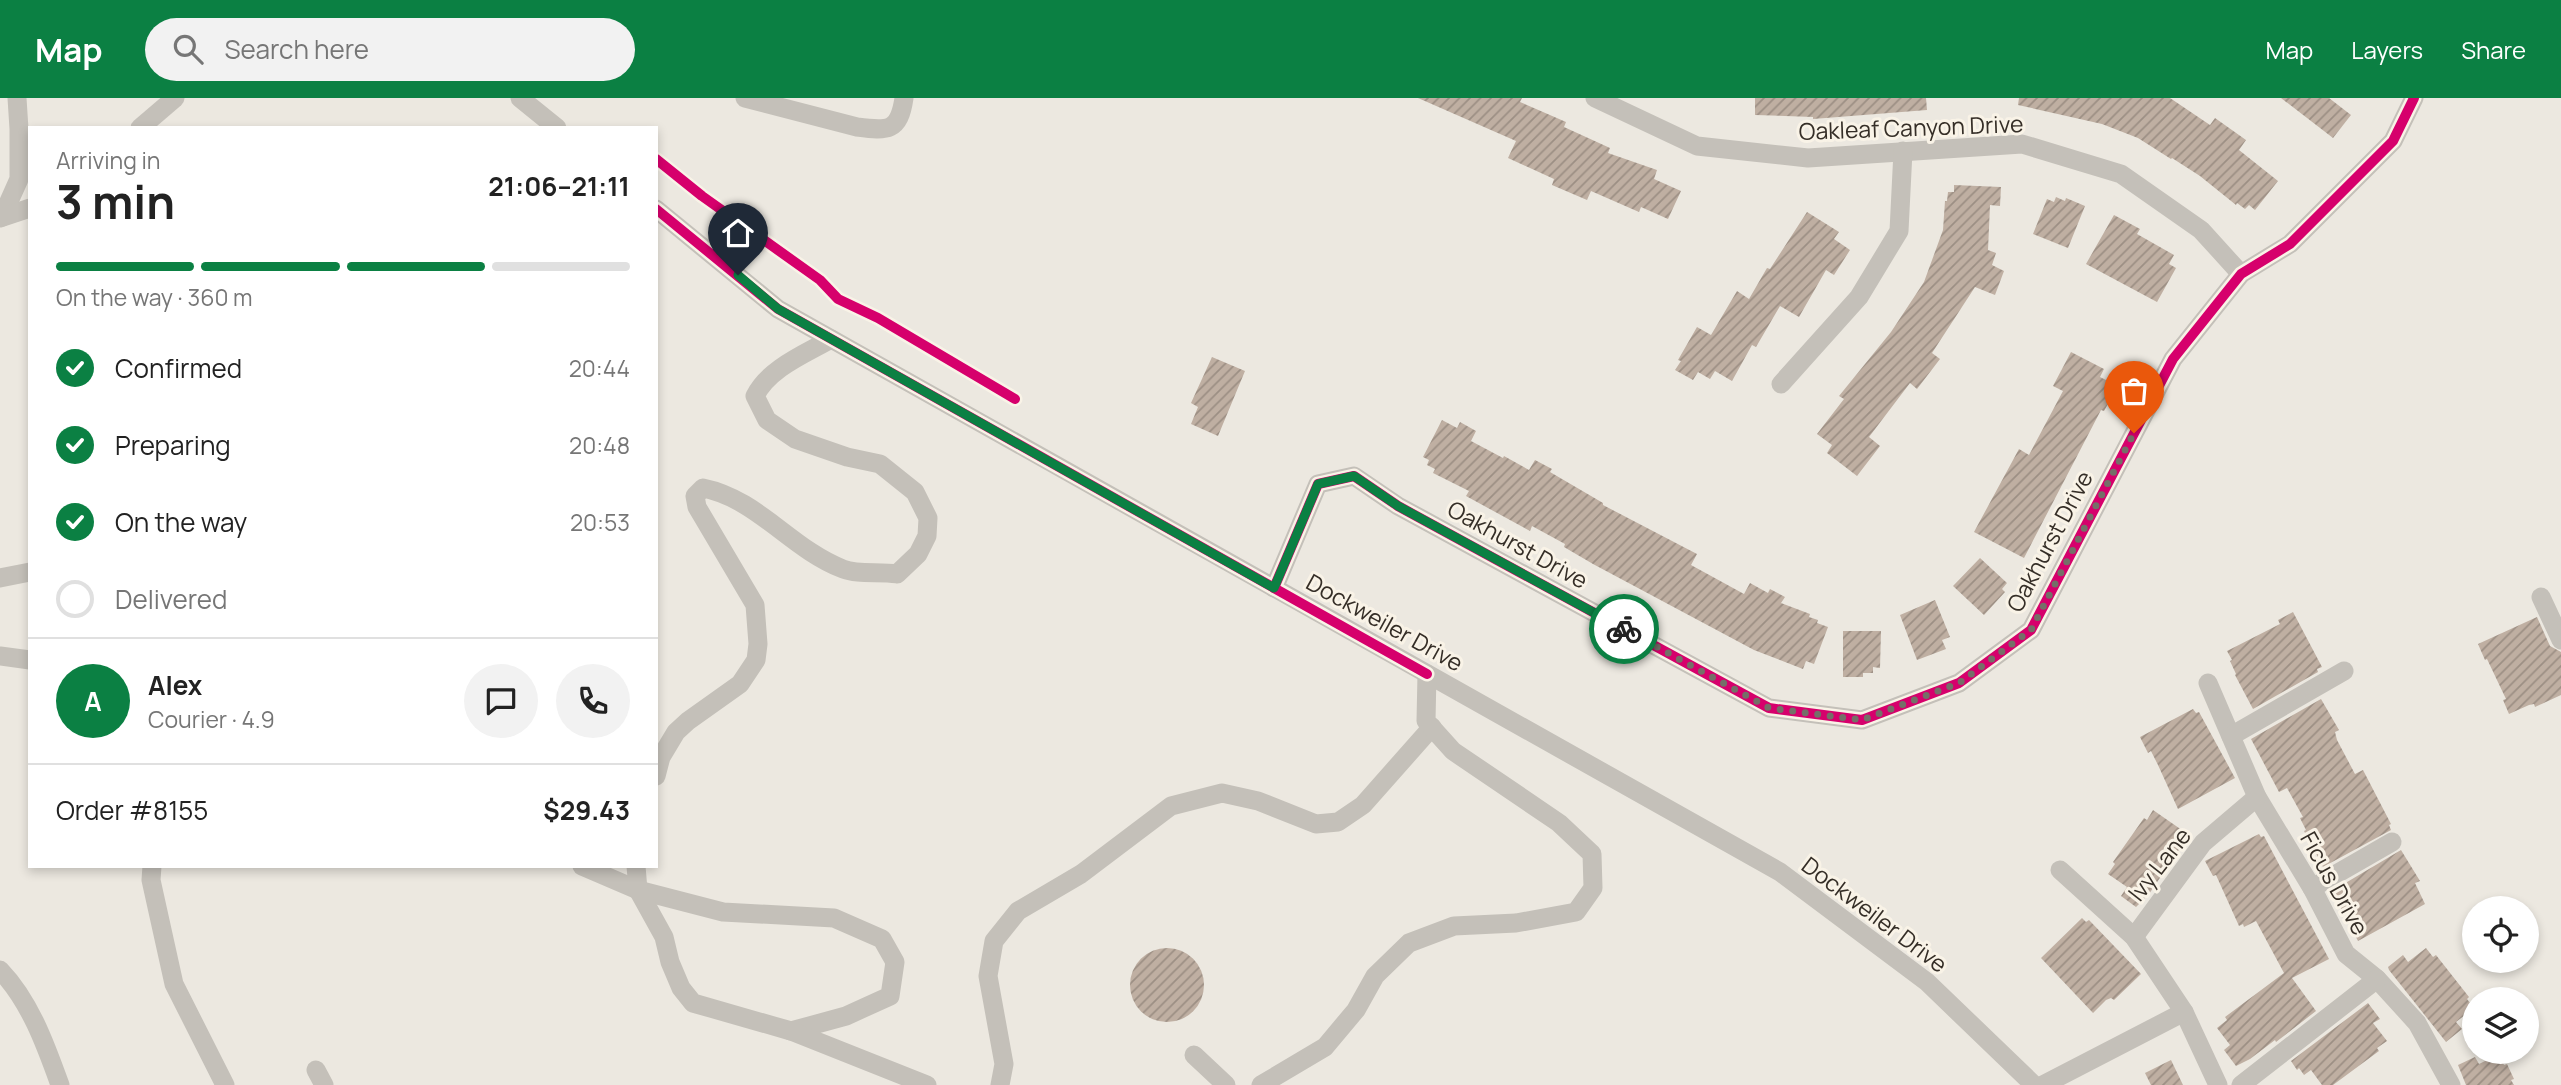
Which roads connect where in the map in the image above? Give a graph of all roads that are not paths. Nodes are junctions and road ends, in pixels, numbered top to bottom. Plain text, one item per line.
1 (17, 98) edge
2 (175, 98) edge
3 (520, 98) edge
4 (745, 98) edge
5 (904, 98) edge
6 (1595, 98) edge
7 (2414, 98) edge
8 (142, 126) edge
9 (555, 126) edge
10 (1903, 151) junction
11 (28, 209) edge
12 (658, 211) edge
13 (1, 218) edge
14 (2241, 274) junction
15 (831, 339) junction
16 (1781, 384) dead end
17 (28, 572) edge
18 (0, 578) edge
19 (1274, 588) junction
20 (2541, 597) dead end
21 (2561, 640) edge
22 (0, 656) edge
23 (28, 660) edge
24 (2344, 671) dead end
25 (1427, 674) junction
26 (2208, 683) dead end
27 (1432, 727) junction
28 (2231, 736) junction
29 (658, 768) edge
30 (2257, 797) junction
31 (2392, 842) dead end
32 (152, 868) edge
33 (587, 868) edge
34 (636, 868) edge
35 (2060, 870) dead end
36 (2312, 888) junction
37 (638, 890) junction
38 (2134, 937) junction
39 (0, 970) edge
40 (2377, 979) junction
41 (2184, 1012) junction
42 (791, 1031) junction
43 (1194, 1055) dead end
44 (60, 1085) edge
45 (225, 1085) edge
46 (927, 1085) edge
47 (1000, 1085) edge
48 (1226, 1085) edge
49 (1261, 1085) edge
50 (2034, 1085) edge
51 (2043, 1085) edge
52 (2218, 1085) edge
53 (2241, 1085) edge
54 (2451, 1085) edge

1 - 13 street
2 - 8 street
3 - 9 street
4 - 5 street
6 - 10 street, Oakleaf Canyon Drive
7 - 14 street, Oakhurst Drive
10 - 14 street, Oakleaf Canyon Drive
10 - 16 street
11 - 13 street
12 - 15 street, Dockweiler Drive
14 - 19 street, Oakhurst Drive
15 - 19 street, Dockweiler Drive
15 - 29 street
17 - 18 street
19 - 25 street, Dockweiler Drive
20 - 21 street
22 - 23 street
24 - 28 street
25 - 27 street
25 - 50 street, Dockweiler Drive
26 - 28 street, Ficus Drive
27 - 47 street
27 - 49 street
28 - 30 street, Ficus Drive
30 - 36 street, Ficus Drive
30 - 38 street, Ivy Lane
31 - 36 street
32 - 45 street
33 - 37 street
34 - 37 street
35 - 38 street
36 - 40 street, Ficus Drive
37 - 42 street
37 - 42 street
38 - 41 street
39 - 44 street
40 - 53 street
40 - 54 street, Ficus Drive
41 - 51 street
41 - 52 street
42 - 46 street
43 - 48 street

